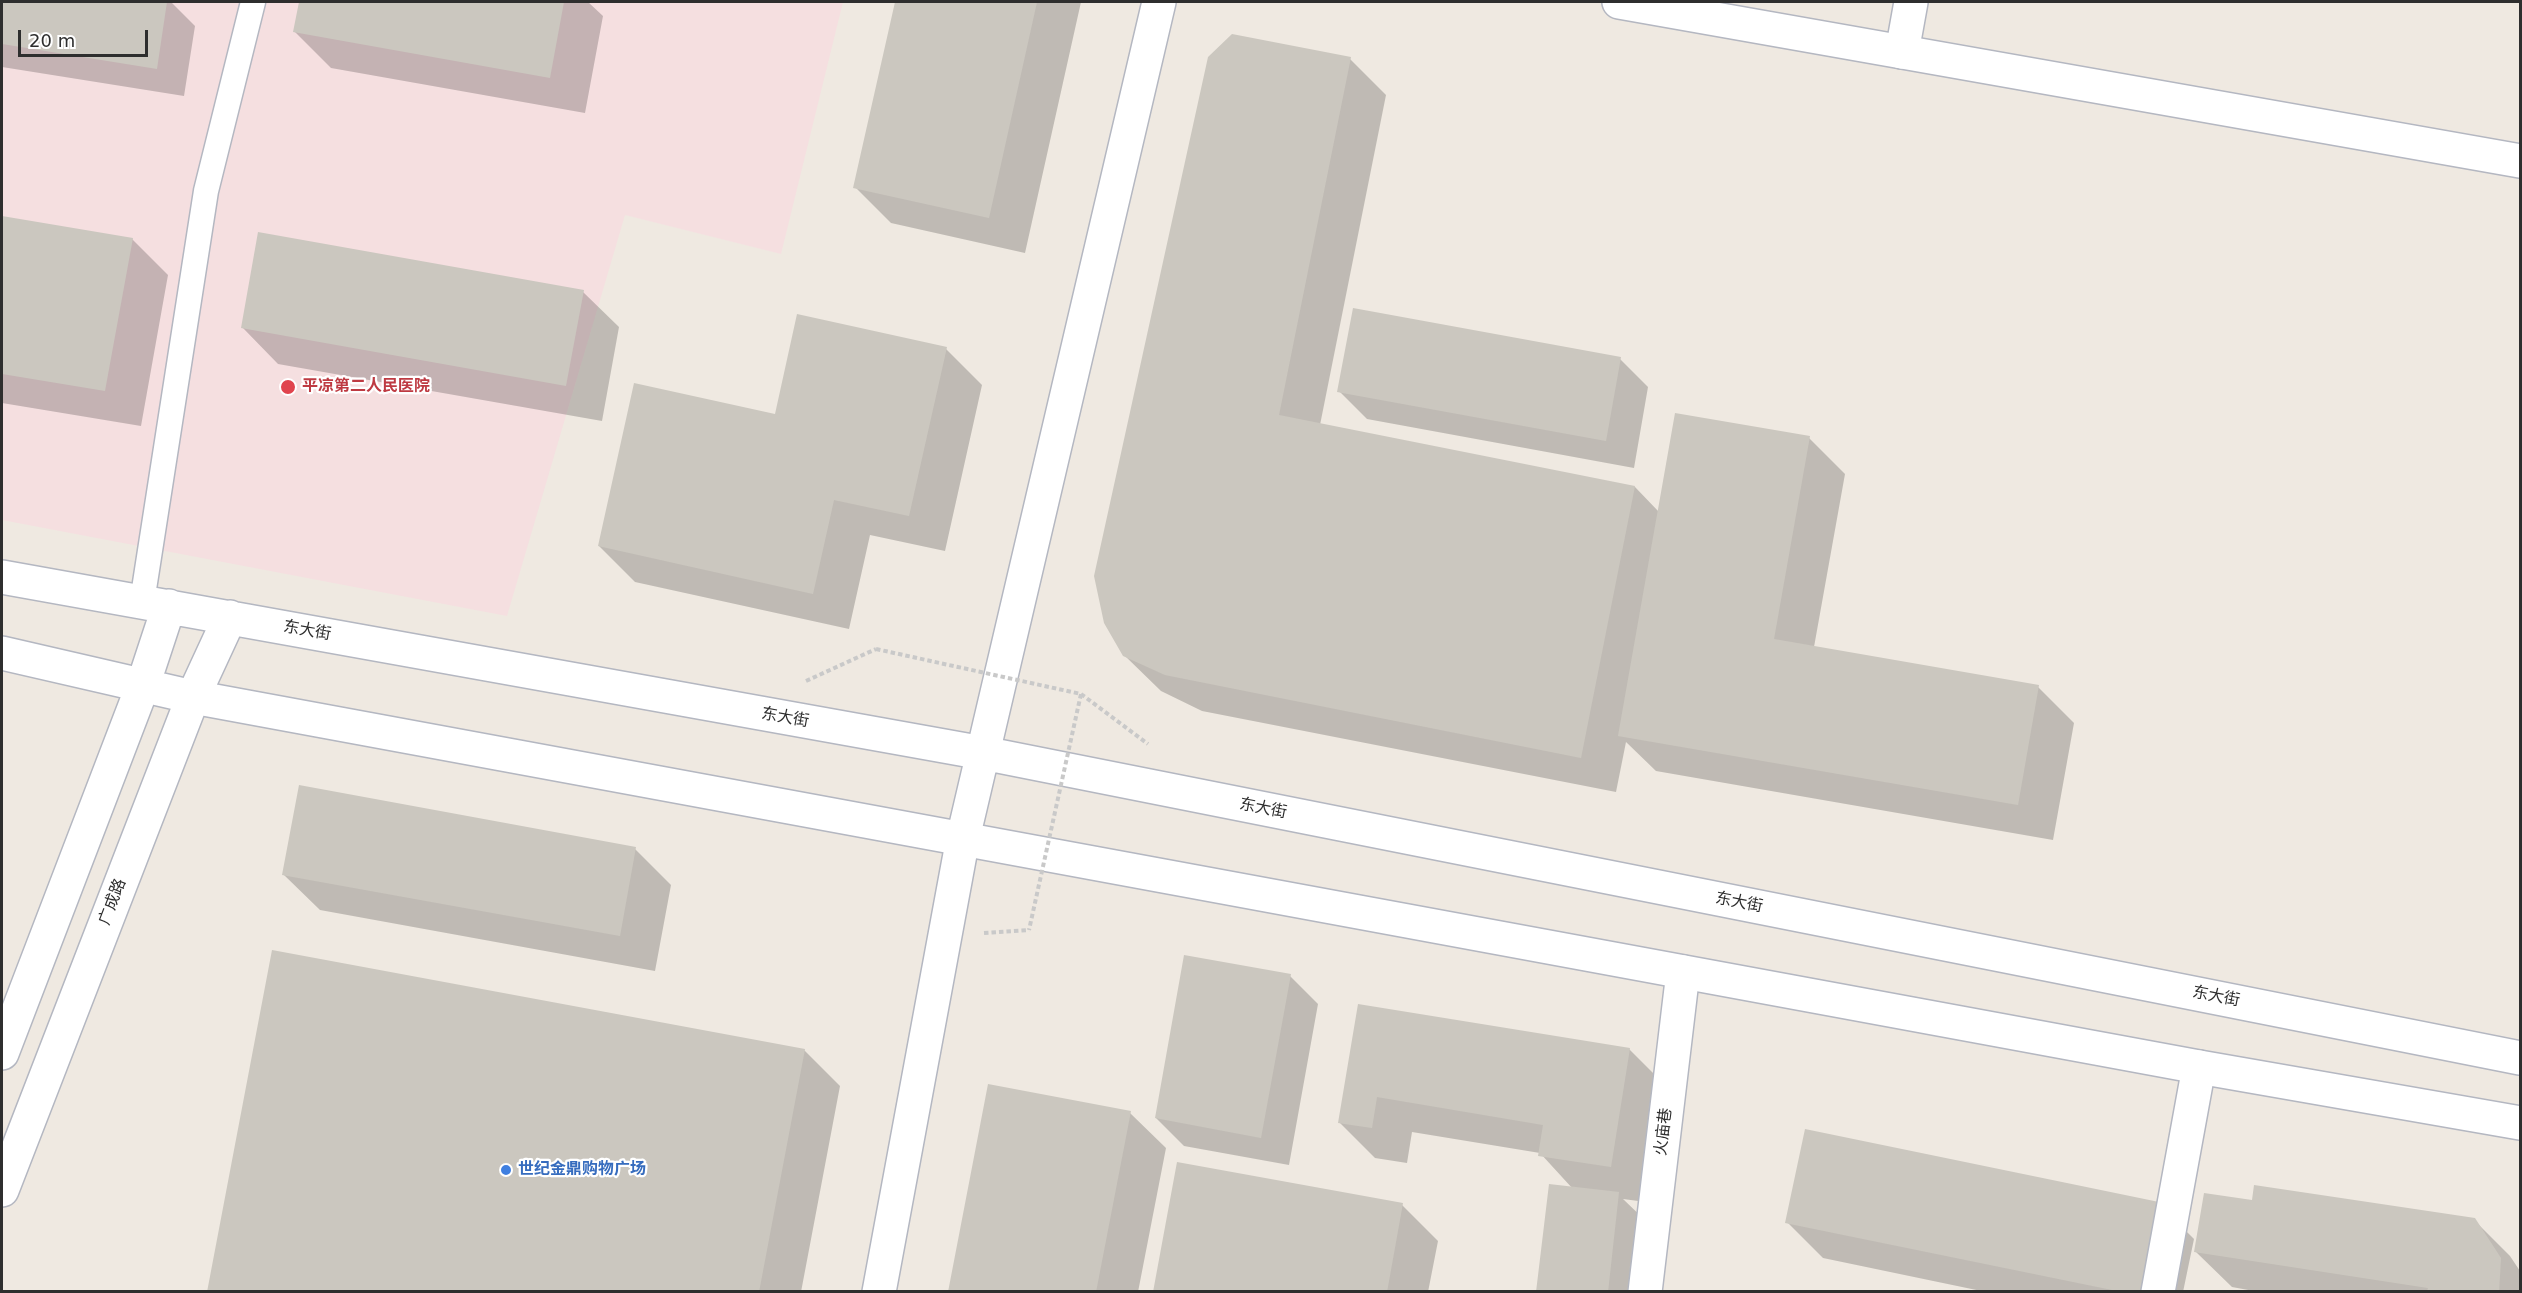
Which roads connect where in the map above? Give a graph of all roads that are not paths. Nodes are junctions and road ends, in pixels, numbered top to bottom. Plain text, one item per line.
1 (253, 2) edge
2 (1159, 2) edge
3 (1619, 2) edge
4 (1911, 2) edge
5 (1902, 52) junction
6 (2520, 161) edge
7 (2, 577) edge
8 (155, 604) junction
9 (230, 617) junction
10 (2, 653) edge
11 (143, 685) junction
12 (193, 697) junction
13 (983, 753) junction
14 (963, 838) junction
15 (1683, 972) junction
16 (2, 1053) edge
17 (2520, 1058) edge
18 (2199, 1067) junction
19 (2520, 1124) edge
20 (2, 1190) edge
21 (879, 1292) edge
22 (1645, 1292) edge
23 (2158, 1292) edge

1 - 8 lane
2 - 13 main road
3 - 5 main road
4 - 5 main road
5 - 6 main road
7 - 8 main road, 东大街
8 - 9 main road, 东大街
8 - 11 main road
9 - 12 main road, 广成路
9 - 13 main road, 东大街
10 - 11 main road
11 - 12 main road
11 - 16 main road
12 - 14 main road
12 - 20 main road, 广成路
13 - 14 main road
13 - 17 main road, 东大街
14 - 15 main road
14 - 21 main road
15 - 18 main road
15 - 22 main road, 火庙巷
18 - 19 main road
18 - 23 main road

